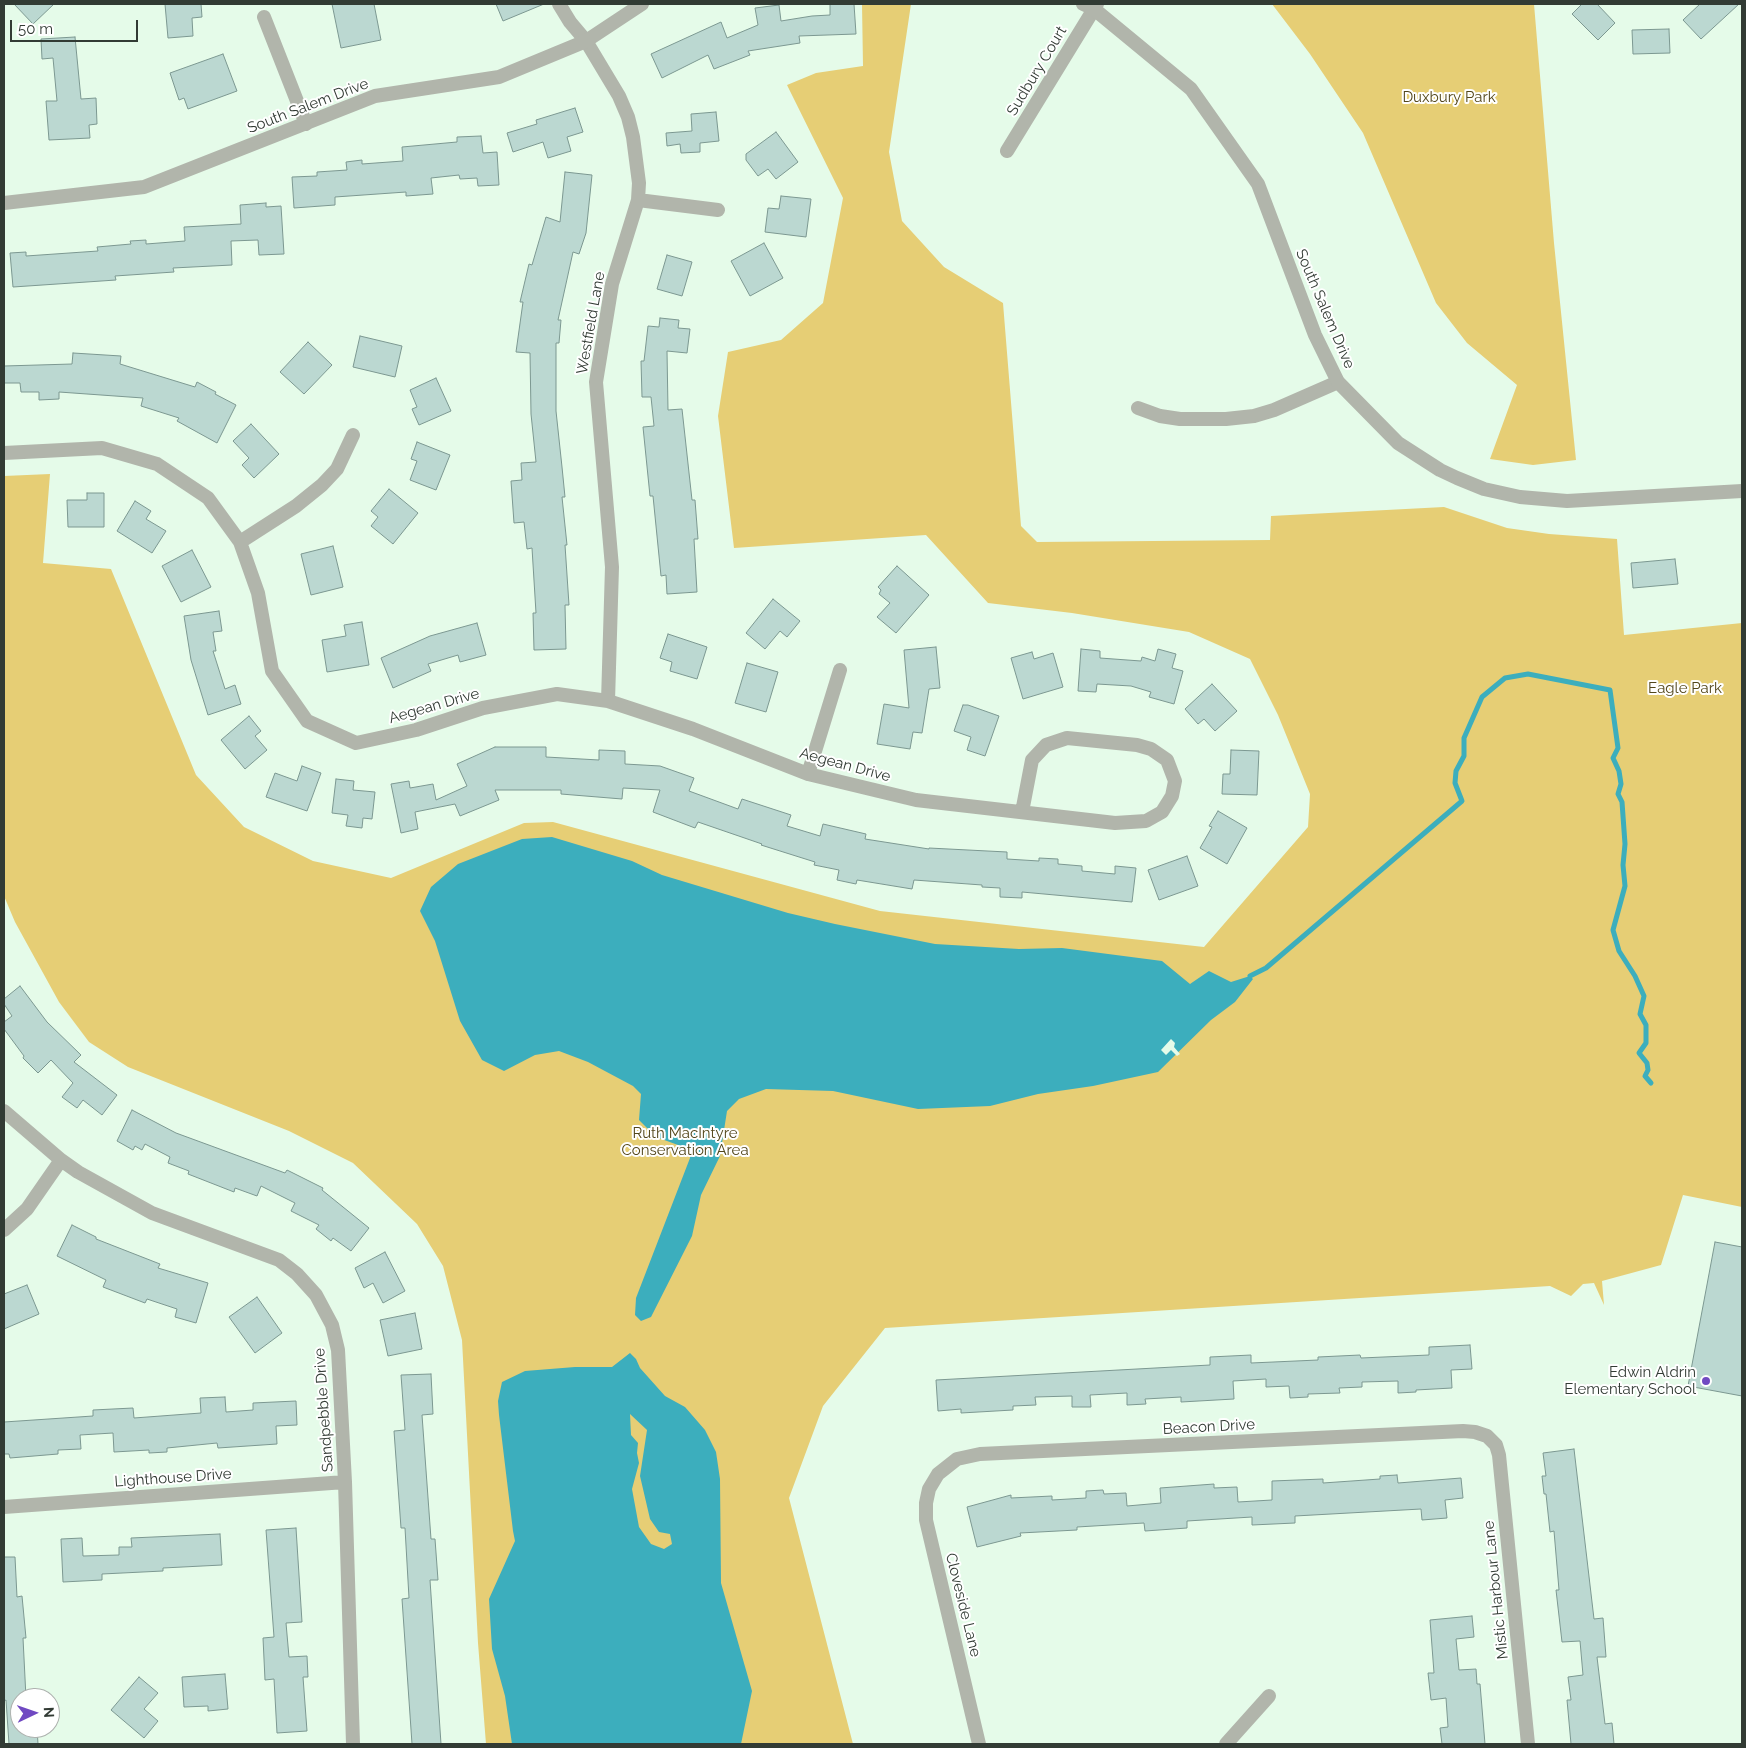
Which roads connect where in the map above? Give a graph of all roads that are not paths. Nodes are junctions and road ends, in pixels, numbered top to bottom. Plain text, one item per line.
1 (559, 4) edge
2 (642, 4) edge
3 (1091, 5) edge
4 (264, 16) dead end
5 (586, 40) junction
6 (306, 124) junction
7 (1008, 151) dead end
8 (638, 200) junction
9 (4, 203) edge
10 (718, 210) dead end
11 (1338, 382) junction
12 (1138, 408) dead end
13 (353, 435) dead end
14 (4, 453) edge
15 (1742, 491) edge
16 (240, 542) junction
17 (840, 670) dead end
18 (608, 701) junction
19 (808, 774) junction
20 (1022, 812) junction
21 (4, 1110) edge
22 (61, 1160) junction
23 (4, 1230) edge
24 (1487, 1436) joint
25 (938, 1474) joint
26 (346, 1482) junction
27 (4, 1507) edge
28 (1269, 1696) dead end
29 (353, 1744) edge
30 (980, 1744) edge
31 (1226, 1744) edge
32 (1528, 1744) edge

1 - 5 street, Westfield Lane
2 - 5 street, South Salem Drive
3 - 7 street, Sudbury Court
3 - 11 street, South Salem Drive
4 - 6 street
5 - 6 street, South Salem Drive
5 - 8 street, Westfield Lane
6 - 9 street, South Salem Drive
8 - 10 street
8 - 18 street, Westfield Lane
11 - 12 street
11 - 15 street, South Salem Drive
13 - 16 street
14 - 16 street, Aegean Drive
16 - 18 street, Aegean Drive
17 - 19 street
18 - 19 street, Aegean Drive
19 - 20 street, Aegean Drive
20 - 20 street, Aegean Drive
21 - 22 street, Sandpebble Drive
22 - 23 street
22 - 26 street, Sandpebble Drive
24 - 25 street, Beacon Drive
24 - 32 street, Mistic Harbour Lane
25 - 30 street, Cloveside Lane
26 - 27 street, Lighthouse Drive
26 - 29 street, Sandpebble Drive
28 - 31 street

